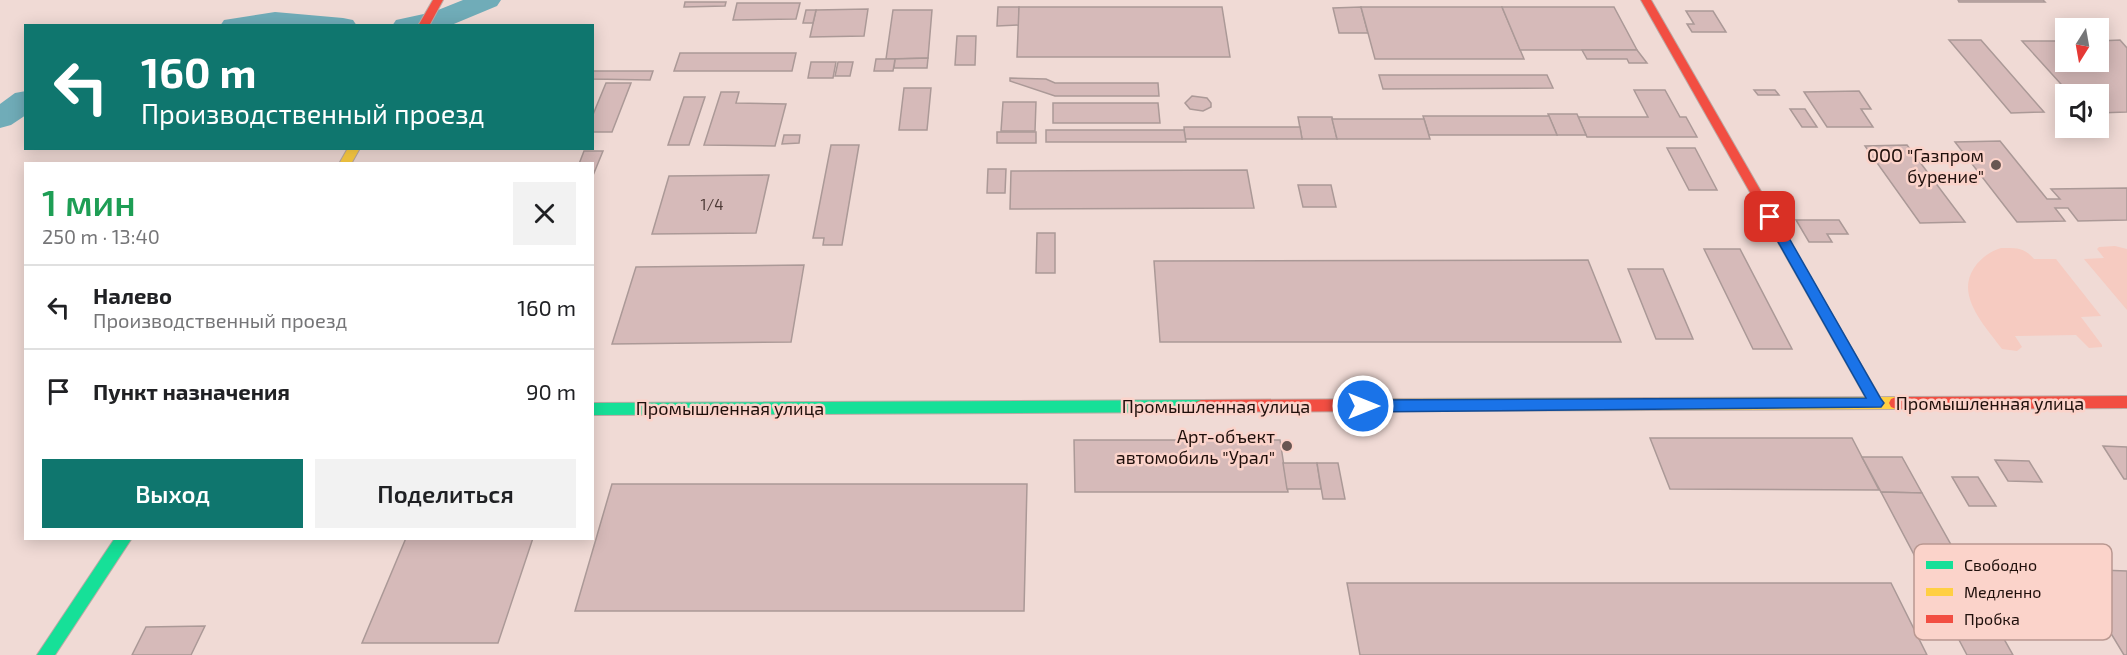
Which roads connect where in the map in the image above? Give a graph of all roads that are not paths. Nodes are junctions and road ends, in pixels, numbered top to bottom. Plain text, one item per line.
1 (438, 0) edge
2 (1646, 0) edge
3 (424, 24) edge
4 (2127, 402) edge
5 (1876, 403) junction
6 (594, 409) edge
7 (123, 540) edge
8 (45, 655) edge

1 - 3 main road
2 - 5 main road
4 - 5 main road, Промышленная улица
5 - 6 main road, Промышленная улица
7 - 8 main road

